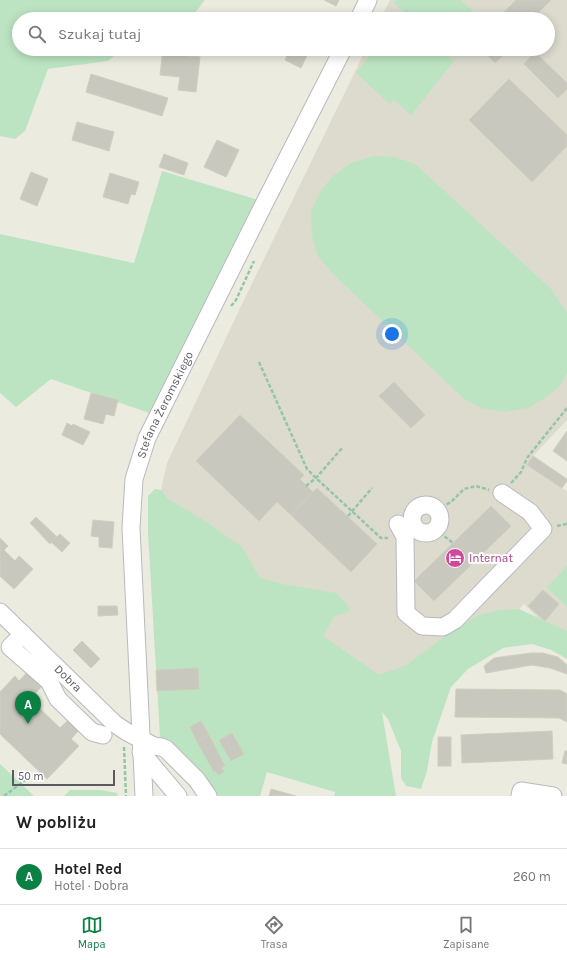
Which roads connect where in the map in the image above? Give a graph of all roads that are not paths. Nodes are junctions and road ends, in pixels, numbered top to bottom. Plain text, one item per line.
1 (368, 0) edge
2 (362, 12) edge
3 (339, 56) edge
4 (502, 493) road end
5 (436, 529) joint
6 (402, 531) road end
7 (0, 612) edge
8 (23, 634) junction
9 (103, 735) dead end
10 (136, 741) junction
11 (144, 796) edge
12 (178, 796) edge
13 (208, 796) edge
14 (520, 796) edge
15 (553, 796) edge

1 - 2 street
3 - 10 street, Stefana Żeromskiego
4 - 6 street
5 - 5 street
7 - 8 street, Dobra
8 - 9 street
8 - 10 street, Dobra
10 - 11 street, Stefana Żeromskiego
10 - 12 street
10 - 13 street
14 - 15 street

